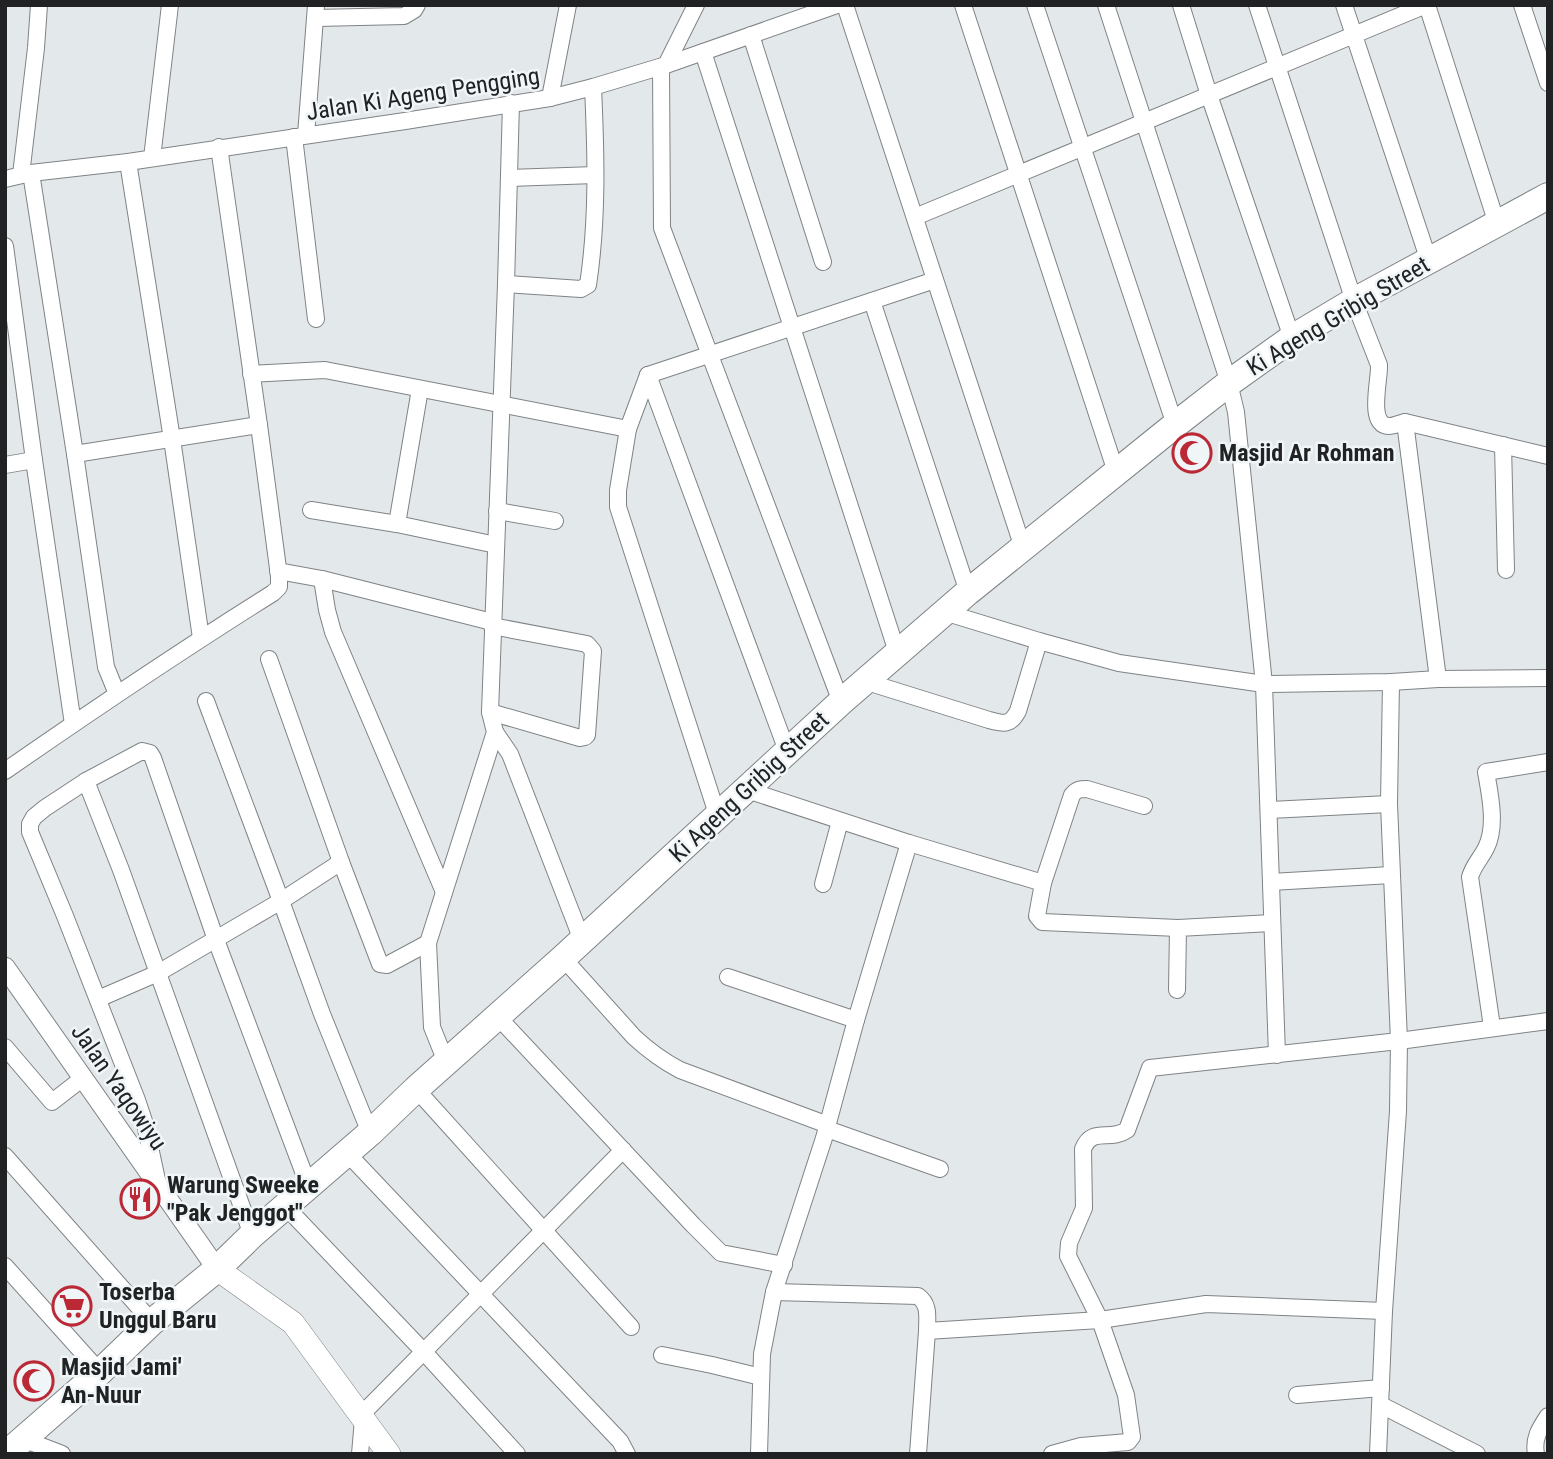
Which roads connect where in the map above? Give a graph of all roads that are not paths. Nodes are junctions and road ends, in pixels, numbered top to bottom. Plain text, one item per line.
1 (39, 5) edge
2 (170, 5) edge
3 (417, 5) edge
4 (568, 5) edge
5 (696, 5) edge
6 (837, 5) edge
7 (845, 5) edge
8 (963, 5) edge
9 (1035, 5) edge
10 (1106, 5) edge
11 (1181, 5) edge
12 (1257, 5) edge
13 (1344, 5) edge
14 (1426, 5) edge
15 (1522, 5) edge
16 (316, 11) edge
17 (793, 13) edge
18 (751, 35) junction
19 (1354, 35) junction
20 (703, 52) junction
21 (663, 66) junction
22 (1277, 67) junction
23 (1548, 83) edge
24 (593, 87) junction
25 (1209, 95) junction
26 (550, 98) junction
27 (511, 103) junction
28 (1143, 122) junction
29 (300, 136) junction
30 (219, 147) junction
31 (1084, 147) junction
32 (152, 158) junction
33 (128, 162) junction
34 (1019, 173) junction
35 (595, 175) junction
36 (19, 176) edge
37 (509, 178) junction
38 (1548, 196) edge
39 (915, 216) junction
40 (1497, 224) junction
41 (5, 246) edge
42 (1429, 261) junction
43 (823, 262) dead end
44 (7, 272) edge
45 (935, 279) junction
46 (506, 284) junction
47 (872, 301) junction
48 (1354, 301) junction
49 (316, 319) dead end
50 (792, 327) junction
51 (1292, 338) junction
52 (710, 355) junction
53 (251, 374) junction
54 (648, 375) junction
55 (1229, 383) junction
56 (420, 388) junction
57 (501, 404) junction
58 (1405, 422) junction
59 (259, 425) junction
60 (1175, 425) junction
61 (628, 429) junction
62 (172, 439) junction
63 (1503, 445) junction
64 (75, 454) junction
65 (1548, 456) edge
66 (34, 460) junction
67 (5, 465) edge
68 (1116, 472) junction
69 (310, 510) dead end
70 (497, 511) junction
71 (555, 521) dead end
72 (397, 524) junction
73 (496, 545) junction
74 (1023, 548) junction
75 (1506, 570) dead end
76 (278, 571) junction
77 (322, 579) junction
78 (968, 592) junction
79 (944, 612) junction
80 (492, 624) junction
81 (201, 638) junction
82 (1039, 641) junction
83 (897, 652) junction
84 (269, 659) dead end
85 (1548, 678) edge
86 (1438, 679) junction
87 (864, 681) junction
88 (1391, 682) junction
89 (1264, 684) junction
90 (117, 694) junction
91 (206, 701) dead end
92 (841, 702) junction
93 (490, 712) junction
94 (73, 724) junction
95 (495, 732) junction
96 (787, 751) junction
97 (1548, 762) edge
98 (5, 771) edge
99 (86, 781) junction
100 (747, 790) junction
101 (1389, 804) junction
102 (1144, 806) dead end
103 (1269, 810) junction
104 (718, 817) junction
105 (840, 821) junction
106 (909, 843) junction
107 (341, 862) junction
108 (1391, 875) junction
109 (1271, 882) junction
110 (1042, 883) junction
111 (823, 884) dead end
112 (443, 891) junction
113 (281, 901) junction
114 (1272, 923) junction
115 (1178, 928) junction
116 (216, 940) junction
117 (428, 943) junction
118 (573, 949) junction
119 (5, 967) edge
120 (158, 973) junction
121 (728, 977) dead end
122 (1177, 990) dead end
123 (98, 999) junction
124 (498, 1017) junction
125 (856, 1020) junction
126 (1548, 1021) edge
127 (1492, 1027) junction
128 (1399, 1041) junction
129 (5, 1047) edge
130 (1277, 1055) junction
131 (446, 1062) junction
132 (83, 1077) junction
133 (416, 1089) junction
134 (827, 1127) junction
135 (370, 1133) junction
136 (623, 1150) junction
137 (347, 1153) junction
138 (5, 1156) edge
139 (940, 1170) dead end
140 (158, 1186) junction
141 (309, 1187) junction
142 (286, 1207) junction
143 (544, 1230) junction
144 (252, 1235) junction
145 (783, 1265) junction
146 (5, 1266) edge
147 (217, 1269) junction
148 (774, 1292) junction
149 (480, 1295) junction
150 (1384, 1311) junction
151 (1100, 1320) junction
152 (152, 1322) junction
153 (631, 1327) dead end
154 (927, 1331) junction
155 (424, 1352) junction
156 (662, 1354) dead end
157 (100, 1372) junction
158 (761, 1377) junction
159 (1297, 1395) dead end
160 (1381, 1397) junction
161 (1548, 1416) edge
162 (362, 1417) junction
163 (14, 1446) edge
164 (62, 1454) edge
165 (360, 1454) edge
166 (389, 1454) edge
167 (517, 1454) edge
168 (627, 1454) edge
169 (759, 1454) edge
170 (918, 1454) edge
171 (1052, 1454) edge
172 (1378, 1454) edge
173 (1477, 1454) edge
174 (1536, 1454) edge

1 - 36 street
2 - 32 street
3 - 16 street
4 - 26 street
5 - 21 street
6 - 17 street, Jalan Ki Ageng Pengging
7 - 39 street
8 - 34 street
9 - 31 street
10 - 28 street
11 - 25 street
12 - 22 street
13 - 19 street
14 - 19 street
14 - 40 street
15 - 23 street
16 - 29 street
17 - 18 street, Jalan Ki Ageng Pengging
18 - 20 street, Jalan Ki Ageng Pengging
18 - 43 street
19 - 22 street
19 - 42 street
20 - 21 street, Jalan Ki Ageng Pengging
20 - 50 street
21 - 24 street, Jalan Ki Ageng Pengging
21 - 52 street
22 - 25 street
22 - 48 street
24 - 26 street, Jalan Ki Ageng Pengging
24 - 35 street
25 - 28 street
25 - 51 street
26 - 27 street, Jalan Ki Ageng Pengging
27 - 29 street, Jalan Ki Ageng Pengging
27 - 37 street
28 - 31 street
28 - 55 street
29 - 30 street, Jalan Ki Ageng Pengging
29 - 49 street
30 - 32 street, Jalan Ki Ageng Pengging
30 - 53 street
31 - 34 street
31 - 60 street
32 - 33 street, Jalan Ki Ageng Pengging
33 - 36 street, Jalan Ki Ageng Pengging
33 - 62 street
34 - 39 street
34 - 68 street
35 - 37 street
35 - 46 street
36 - 64 street
37 - 46 street
38 - 40 main road, Ki Ageng Gribig Street
39 - 45 street
40 - 42 main road, Ki Ageng Gribig Street
41 - 44 street
42 - 48 main road, Ki Ageng Gribig Street
44 - 66 street
45 - 47 street
45 - 74 street
46 - 57 street
47 - 50 street
47 - 78 street
48 - 51 main road, Ki Ageng Gribig Street
48 - 58 street
50 - 52 street
50 - 83 street
51 - 55 main road, Ki Ageng Gribig Street
52 - 54 street
52 - 92 street
53 - 56 street
53 - 59 street
54 - 61 street
54 - 96 street
55 - 60 main road, Ki Ageng Gribig Street
55 - 89 street
56 - 57 street
56 - 72 street
57 - 61 street
57 - 70 street
58 - 63 street
58 - 86 street
59 - 62 street
59 - 76 street
60 - 68 main road, Ki Ageng Gribig Street
61 - 104 street
62 - 64 street
62 - 81 street
63 - 65 street
63 - 75 street
64 - 90 street
66 - 67 street
66 - 94 street
68 - 74 main road, Ki Ageng Gribig Street
69 - 72 street
70 - 71 street
70 - 73 street
72 - 73 street
73 - 80 street
74 - 78 main road, Ki Ageng Gribig Street
76 - 77 street
76 - 81 street
77 - 80 street
77 - 112 street
78 - 79 main road, Ki Ageng Gribig Street
79 - 82 street
79 - 83 main road, Ki Ageng Gribig Street
80 - 93 street
80 - 93 street
81 - 90 street
82 - 87 street
82 - 89 street
83 - 87 main road, Ki Ageng Gribig Street
84 - 107 street
85 - 86 street
86 - 88 street
87 - 92 main road, Ki Ageng Gribig Street
88 - 89 street
88 - 101 street
89 - 103 street
90 - 94 street
91 - 113 street
92 - 96 main road, Ki Ageng Gribig Street
93 - 95 street
94 - 98 street
95 - 112 street
95 - 118 street
96 - 100 main road, Ki Ageng Gribig Street
97 - 127 street
99 - 116 street
99 - 120 street
99 - 123 street
100 - 104 main road, Ki Ageng Gribig Street
100 - 105 street
101 - 103 street
101 - 108 street
102 - 110 street
103 - 109 street
104 - 118 main road, Ki Ageng Gribig Street
105 - 106 street
105 - 111 street
106 - 110 street
106 - 125 street
107 - 113 street
107 - 117 street
108 - 109 street
108 - 128 street
109 - 114 street
110 - 115 street
112 - 117 street
113 - 116 street
113 - 135 street
114 - 115 street
114 - 130 street
115 - 122 street
116 - 120 street
116 - 141 street
117 - 131 street
118 - 124 main road, Ki Ageng Gribig Street
118 - 134 street
119 - 132 street, Jalan Yaqowiyu
120 - 123 street
120 - 144 street
121 - 125 street
123 - 140 street
124 - 131 main road, Ki Ageng Gribig Street
124 - 136 street
125 - 134 street
126 - 127 street
127 - 128 street
128 - 130 street
128 - 150 street
129 - 132 street
130 - 151 street
131 - 133 main road, Ki Ageng Gribig Street
132 - 140 street, Jalan Yaqowiyu
133 - 135 main road, Ki Ageng Gribig Street
133 - 143 street
134 - 139 street
134 - 145 street
135 - 137 main road, Ki Ageng Gribig Street
136 - 143 street
136 - 145 street
137 - 141 main road, Ki Ageng Gribig Street
137 - 149 street
138 - 152 street
140 - 147 street, Jalan Yaqowiyu
141 - 142 main road, Ki Ageng Gribig Street
142 - 144 main road, Ki Ageng Gribig Street
142 - 155 street
143 - 149 street
143 - 153 street
144 - 147 main road, Ki Ageng Gribig Street
145 - 148 street
146 - 157 street
147 - 152 main road, Ki Ageng Gribig Street
147 - 162 main road
148 - 154 street
148 - 158 street
149 - 155 street
149 - 168 street
150 - 151 street
150 - 160 street
151 - 154 street
151 - 171 street
152 - 157 main road, Ki Ageng Gribig Street
154 - 170 street
155 - 162 street
155 - 167 street
156 - 158 street
157 - 163 main road, Ki Ageng Gribig Street
158 - 169 street
159 - 160 street
160 - 172 street
160 - 173 street
161 - 174 street
162 - 165 street
162 - 166 main road
163 - 164 street

